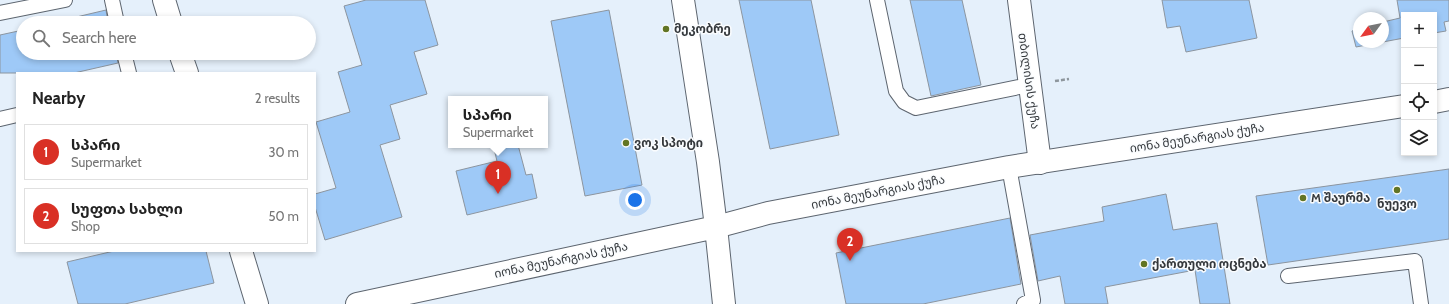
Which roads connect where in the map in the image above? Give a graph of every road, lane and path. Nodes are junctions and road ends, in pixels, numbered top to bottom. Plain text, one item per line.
1 (65, 0) edge
2 (112, 0) edge
3 (164, 0) edge
4 (683, 0) edge
5 (877, 0) edge
6 (1019, 0) edge
7 (0, 13) edge
8 (115, 16) edge
9 (169, 16) edge
10 (126, 60) edge
11 (182, 60) edge
12 (129, 72) edge
13 (187, 72) edge
14 (1029, 85) junction
15 (1449, 99) edge
16 (1437, 101) edge
17 (1401, 106) edge
18 (16, 115) edge
19 (0, 119) edge
20 (1040, 163) junction
21 (1009, 167) junction
22 (716, 227) junction
23 (241, 252) edge
24 (1288, 276) dead end
25 (367, 303) edge
26 (257, 304) edge
27 (724, 304) edge
28 (1024, 304) edge
29 (1421, 304) edge

1 - 7 lane
2 - 8 lane
3 - 9 main road
4 - 22 main road
5 - 14 lane
6 - 14 main road, თბილისის ქუჩა
10 - 12 lane
11 - 13 main road
14 - 20 main road, თბილისის ქუჩა
15 - 16 main road
17 - 20 main road, იონა მეუნარგიას ქუჩა
18 - 19 lane
20 - 21 main road, იონა მეუნარგიას ქუჩა
21 - 22 main road, იონა მეუნარგიას ქუჩა
21 - 28 lane
22 - 25 main road, იონა მეუნარგიას ქუჩა
22 - 27 main road
23 - 26 main road
24 - 29 lane

